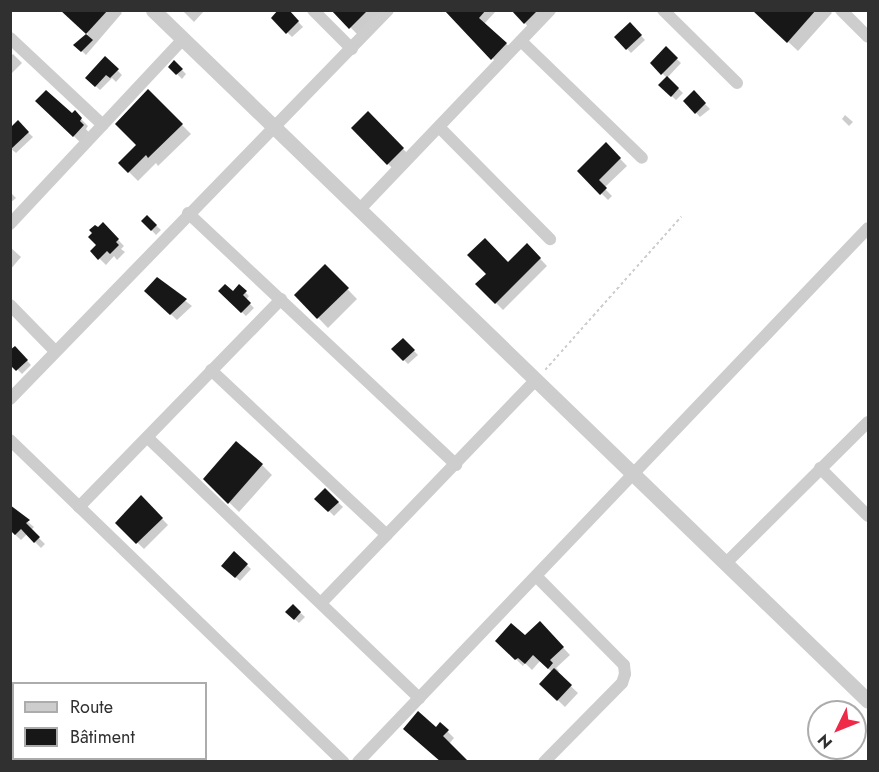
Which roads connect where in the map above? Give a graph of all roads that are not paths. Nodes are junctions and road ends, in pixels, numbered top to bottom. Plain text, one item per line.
1 (153, 10) edge
2 (313, 10) edge
3 (388, 10) edge
4 (550, 10) edge
5 (663, 10) edge
6 (841, 10) edge
7 (868, 37) edge
8 (183, 39) junction
9 (521, 41) junction
10 (11, 42) edge
11 (352, 49) junction
12 (737, 83) dead end
13 (103, 125) junction
14 (439, 127) junction
15 (276, 128) junction
16 (642, 158) dead end
17 (360, 209) junction
18 (188, 213) junction
19 (10, 224) edge
20 (868, 228) edge
21 (550, 239) dead end
22 (281, 299) junction
23 (10, 305) edge
24 (55, 351) junction
25 (210, 370) junction
26 (536, 380) junction
27 (10, 399) edge
28 (868, 422) edge
29 (148, 438) junction
30 (10, 440) edge
31 (456, 465) junction
32 (820, 468) junction
33 (634, 474) junction
34 (79, 507) junction
35 (868, 516) edge
36 (387, 535) junction
37 (726, 563) junction
38 (536, 576) junction
39 (322, 602) junction
40 (419, 698) junction
41 (868, 701) edge
42 (344, 762) edge
43 (358, 762) edge
44 (544, 762) edge

1 - 8 street
2 - 11 street
3 - 11 street
4 - 9 street
5 - 12 street
6 - 7 street
8 - 13 street
8 - 15 street
9 - 14 street
9 - 16 street
10 - 13 street
11 - 15 street
13 - 19 street
14 - 17 street
14 - 21 street
15 - 17 street
15 - 18 street
17 - 26 street
18 - 22 street
18 - 24 street
20 - 33 street
22 - 25 street
22 - 31 street
23 - 24 street
24 - 27 street
25 - 29 street
25 - 36 street
26 - 31 street
26 - 33 street
28 - 32 street
29 - 34 street
29 - 39 street
30 - 34 street
31 - 36 street
32 - 35 street
32 - 37 street
33 - 37 street
33 - 38 street
34 - 42 street
36 - 39 street
37 - 41 street
38 - 40 street
38 - 44 street
39 - 40 street
40 - 43 street

